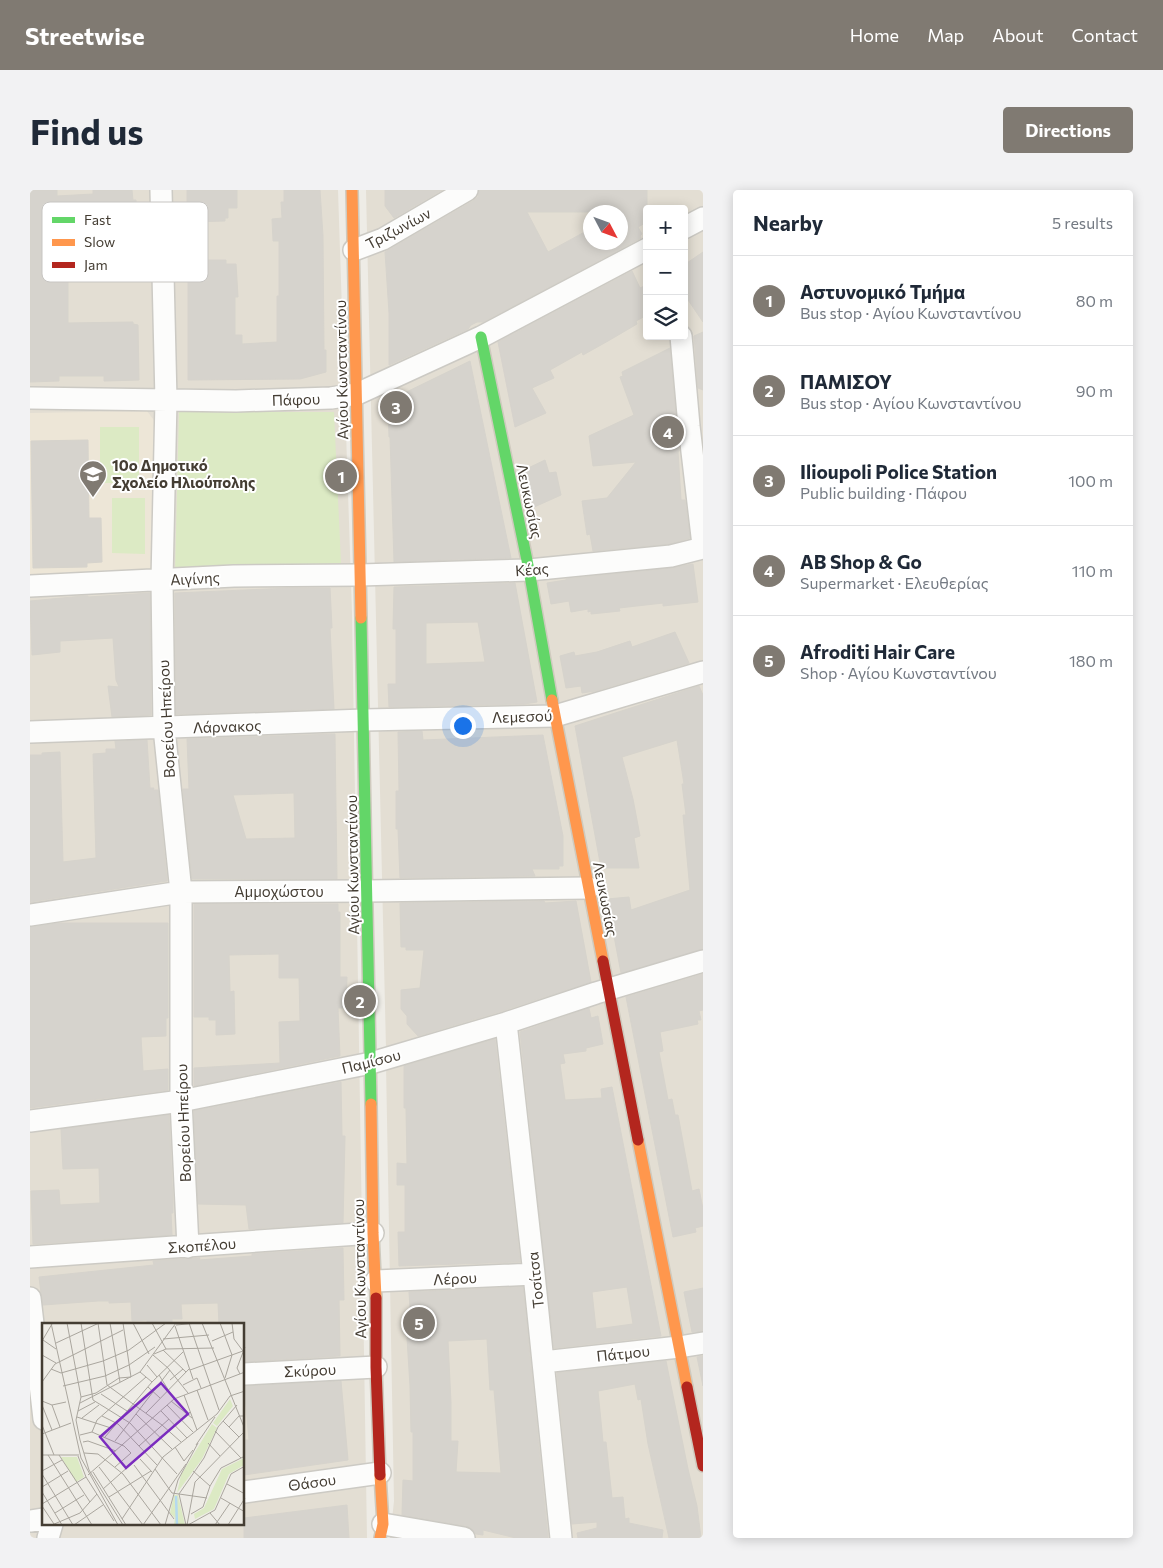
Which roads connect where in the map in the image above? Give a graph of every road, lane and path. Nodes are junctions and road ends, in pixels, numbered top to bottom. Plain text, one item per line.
1 (352, 190) edge
2 (468, 190) edge
3 (703, 218) edge
4 (688, 226) edge
5 (354, 250) junction
6 (643, 255) edge
7 (163, 282) edge
8 (481, 338) junction
9 (682, 340) edge
10 (357, 394) junction
11 (30, 398) edge
12 (166, 400) junction
13 (696, 421) edge
14 (703, 546) edge
15 (529, 570) junction
16 (360, 575) junction
17 (162, 580) junction
18 (30, 586) edge
19 (703, 672) edge
20 (555, 716) junction
21 (364, 720) junction
22 (164, 728) junction
23 (30, 732) edge
24 (590, 888) junction
25 (367, 891) junction
26 (181, 892) junction
27 (30, 915) edge
28 (703, 961) edge
29 (608, 989) junction
30 (506, 1023) junction
31 (371, 1063) junction
32 (180, 1101) junction
33 (30, 1121) edge
34 (373, 1233) junction
35 (188, 1247) junction
36 (30, 1257) edge
37 (534, 1274) junction
38 (376, 1281) junction
39 (30, 1298) edge
40 (703, 1343) edge
41 (679, 1347) junction
42 (543, 1362) junction
43 (376, 1367) junction
44 (245, 1374) edge
45 (38, 1385) edge
46 (42, 1408) edge
47 (703, 1466) edge
48 (380, 1473) junction
49 (245, 1492) edge
50 (381, 1531) edge
51 (464, 1538) edge
52 (561, 1538) edge

1 - 5 street, Αγίου Κωνσταντίνου
2 - 5 street, Τριζωνίων
3 - 4 street
5 - 10 street, Αγίου Κωνσταντίνου
6 - 8 street, Πάφου
7 - 12 street, Βορείου Ηπείρου
8 - 10 street, Πάφου
8 - 15 street, Λευκωσίας
9 - 13 street
10 - 12 street, Πάφου
10 - 16 street, Αγίου Κωνσταντίνου
11 - 12 street, Πάφου
12 - 17 street, Βορείου Ηπείρου
13 - 14 street
14 - 15 street, Κέας
15 - 16 street, Κέας
15 - 20 street, Λευκωσίας
16 - 17 street, Αιγίνης
16 - 21 street, Αγίου Κωνσταντίνου
17 - 18 street, Αιγίνης
17 - 22 street, Βορείου Ηπείρου
19 - 20 street, Λεμεσού
20 - 21 street, Λεμεσού
20 - 24 street, Λευκωσίας
21 - 22 street, Λάρνακος
21 - 25 street, Αγίου Κωνσταντίνου
22 - 23 street, Λάρνακος
22 - 26 street, Βορείου Ηπείρου
24 - 25 street, Αμμοχώστου
24 - 29 street, Λευκωσίας
25 - 26 street, Αμμοχώστου
25 - 31 street, Αγίου Κωνσταντίνου
26 - 27 street, Αμμοχώστου
26 - 32 street, Βορείου Ηπείρου
28 - 29 street, Παμίσου
29 - 30 street, Παμίσου
29 - 41 street, Λευκωσίας
30 - 31 street, Παμίσου
30 - 37 street, Τοσίτσα
31 - 32 street, Παμίσου
31 - 34 street, Αγίου Κωνσταντίνου
32 - 33 street, Παμίσου
32 - 35 street, Βορείου Ηπείρου
34 - 35 street, Σκοπέλου
34 - 38 street, Αγίου Κωνσταντίνου
35 - 36 street, Σκοπέλου
37 - 38 street, Λέρου
37 - 42 street, Τοσίτσα
38 - 43 street, Αγίου Κωνσταντίνου
39 - 45 street
40 - 41 street, Πάτμου
41 - 42 street, Πάτμου
41 - 47 street, Λευκωσίας
42 - 52 street, Τοσίτσα
43 - 44 street, Σκύρου
43 - 48 street, Αγίου Κωνσταντίνου
45 - 46 street
48 - 49 street, Θάσου
48 - 50 street, Αγίου Κωνσταντίνου
50 - 51 street

